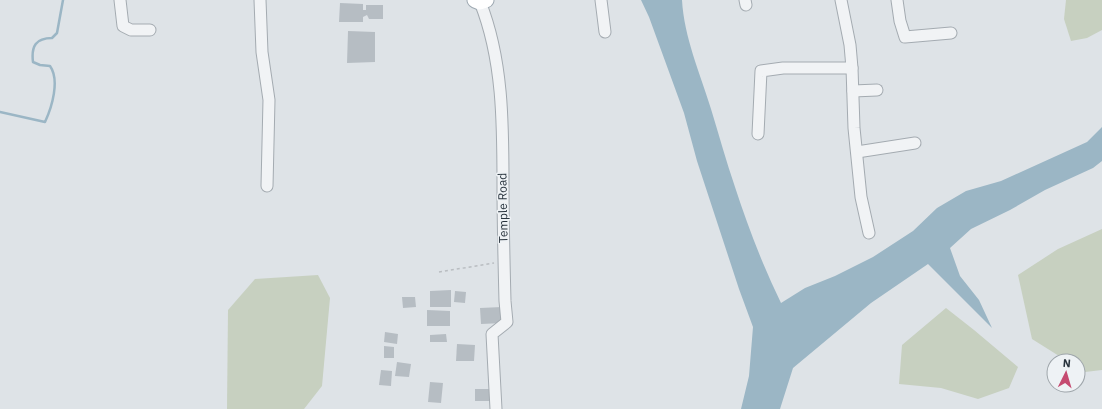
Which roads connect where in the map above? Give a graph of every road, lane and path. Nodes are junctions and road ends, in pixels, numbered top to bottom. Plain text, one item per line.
1 (120, 0) edge
2 (260, 0) edge
3 (601, 0) edge
4 (841, 0) edge
5 (897, 0) edge
6 (480, 1) edge
7 (150, 30) dead end
8 (605, 32) dead end
9 (951, 33) dead end
10 (852, 68) junction
11 (877, 90) dead end
12 (853, 91) junction
13 (758, 134) dead end
14 (915, 143) dead end
15 (857, 152) junction
16 (267, 186) dead end
17 (869, 233) dead end
18 (504, 261) junction
19 (439, 272) dead end
20 (496, 409) edge

1 - 7 street
2 - 16 street
3 - 8 street
4 - 10 street
5 - 9 street
6 - 18 street, Temple Road
10 - 12 street
10 - 13 street
11 - 12 street
12 - 15 street
14 - 15 street
15 - 17 street
18 - 19 path
18 - 20 street, Temple Road

